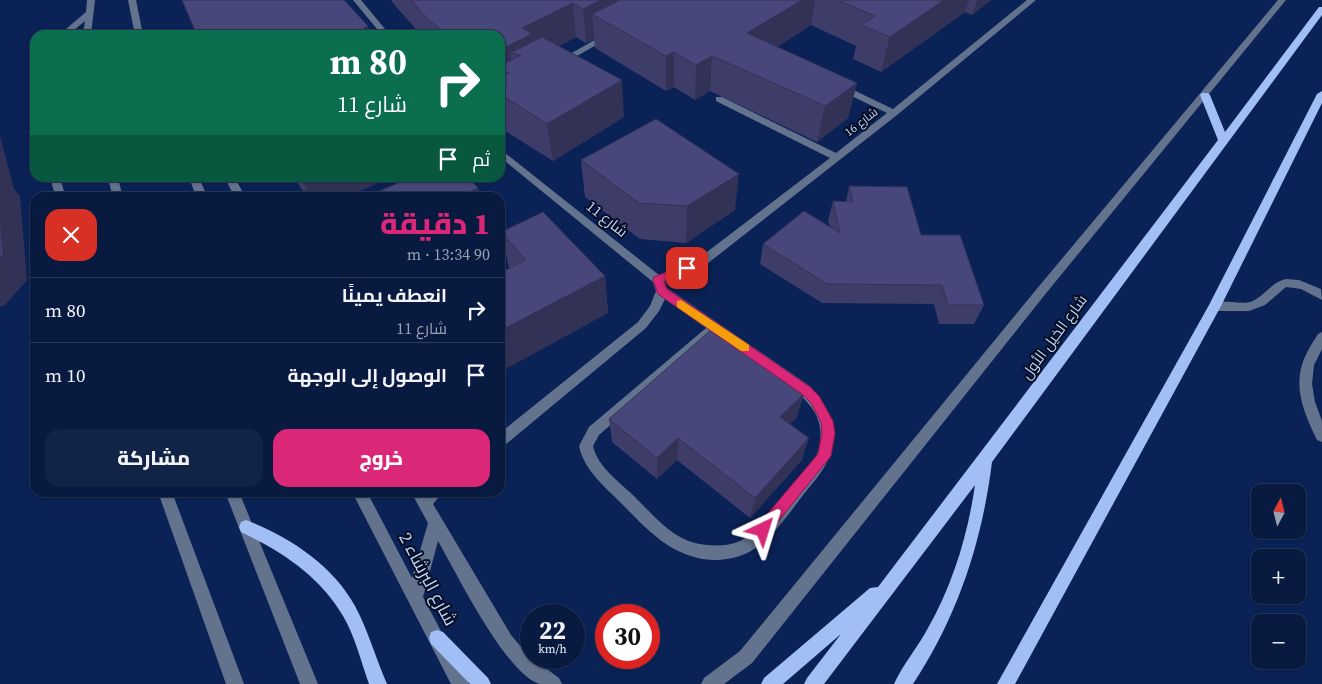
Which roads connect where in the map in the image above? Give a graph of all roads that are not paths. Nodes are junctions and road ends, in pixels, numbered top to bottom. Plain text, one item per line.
1 (90, 0) edge
2 (132, 0) edge
3 (357, 0) edge
4 (1032, 0) edge
5 (1282, 0) edge
6 (1322, 9) edge
7 (90, 12) junction
8 (69, 30) edge
9 (88, 30) edge
10 (138, 30) edge
11 (382, 30) edge
12 (617, 31) edge
13 (550, 67) edge
14 (832, 84) edge
15 (1322, 94) edge
16 (1205, 95) junction
17 (719, 99) dead end
18 (1318, 107) edge
19 (894, 113) junction
20 (1223, 140) junction
21 (505, 156) edge
22 (836, 158) junction
23 (660, 285) junction
24 (1322, 296) edge
25 (1216, 306) junction
26 (714, 327) junction
27 (1322, 337) edge
28 (1322, 436) edge
29 (505, 437) edge
30 (985, 460) junction
31 (168, 497) edge
32 (234, 497) edge
33 (362, 497) edge
34 (426, 497) edge
35 (435, 525) junction
36 (246, 527) junction
37 (898, 576) junction
38 (415, 596) junction
39 (437, 638) junction
40 (236, 684) edge
41 (308, 684) edge
42 (378, 684) edge
43 (460, 684) edge
44 (482, 684) edge
45 (553, 684) edge
46 (710, 684) edge
47 (770, 684) edge
48 (814, 684) edge
49 (903, 684) edge
50 (1006, 684) edge

1 - 7 street
2 - 10 street
3 - 11 street
4 - 19 street, شارع 16
5 - 16 street
6 - 20 main road, شارع الخيل الأول
7 - 8 street
7 - 9 street
12 - 13 street
14 - 19 street
15 - 18 main road
16 - 20 main road
16 - 46 street
17 - 22 street
18 - 25 main road
19 - 22 street, شارع 16
20 - 30 main road, شارع الخيل الأول
21 - 23 street, شارع 11
22 - 23 street, شارع 16
23 - 26 street, شارع 11
23 - 29 street
24 - 25 street
25 - 50 main road
26 - 26 street, شارع 11
27 - 28 street
30 - 37 main road, شارع الخيل الأول
30 - 49 main road
31 - 40 street
32 - 36 street
33 - 38 street, شارع البرشاء 2
34 - 35 street
35 - 38 street
35 - 45 street
36 - 41 street
36 - 42 main road
37 - 47 main road
37 - 48 main road, شارع الخيل الأول
38 - 39 street, شارع البرشاء 2
39 - 43 street, شارع البرشاء 2
39 - 44 main road

